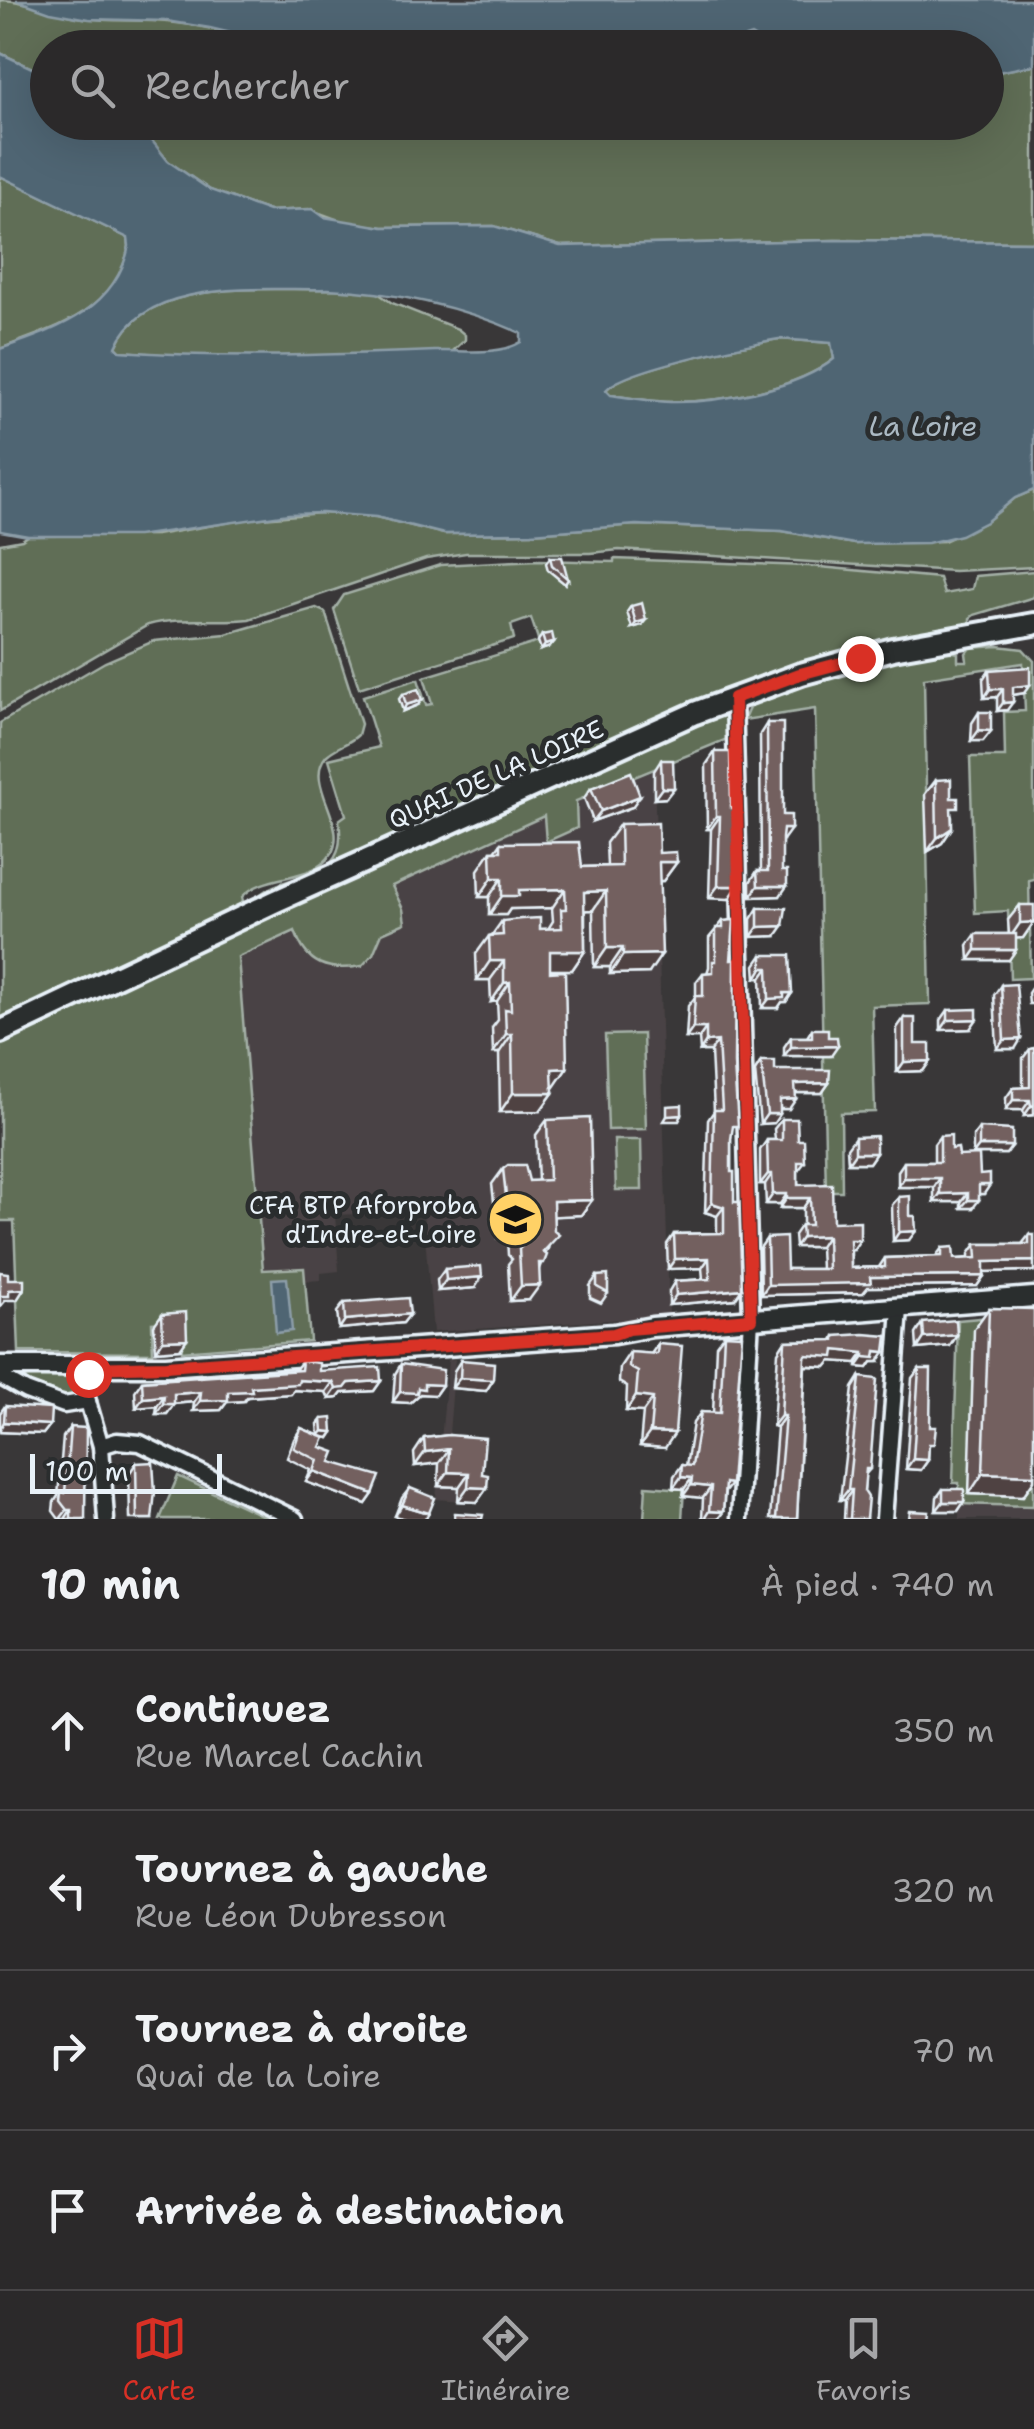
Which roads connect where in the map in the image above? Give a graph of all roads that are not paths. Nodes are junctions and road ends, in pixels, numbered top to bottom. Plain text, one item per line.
1 (1034, 624) edge
2 (734, 698) junction
3 (0, 1032) edge
4 (1034, 1297) edge
5 (892, 1310) junction
6 (751, 1324) junction
7 (0, 1366) edge
8 (88, 1368) junction
9 (1, 1376) edge
10 (88, 1401) junction
11 (101, 1446) junction
12 (106, 1519) edge
13 (295, 1519) edge
14 (739, 1519) edge
15 (884, 1519) edge

1 - 2 main road, QUAI DE LA LOIRE
2 - 3 main road, QUAI DE LA LOIRE
2 - 6 street
4 - 5 street
5 - 6 street
5 - 15 street
6 - 8 street
6 - 14 street
7 - 8 street
8 - 10 street
9 - 10 street
10 - 11 street
11 - 12 street
11 - 13 street

